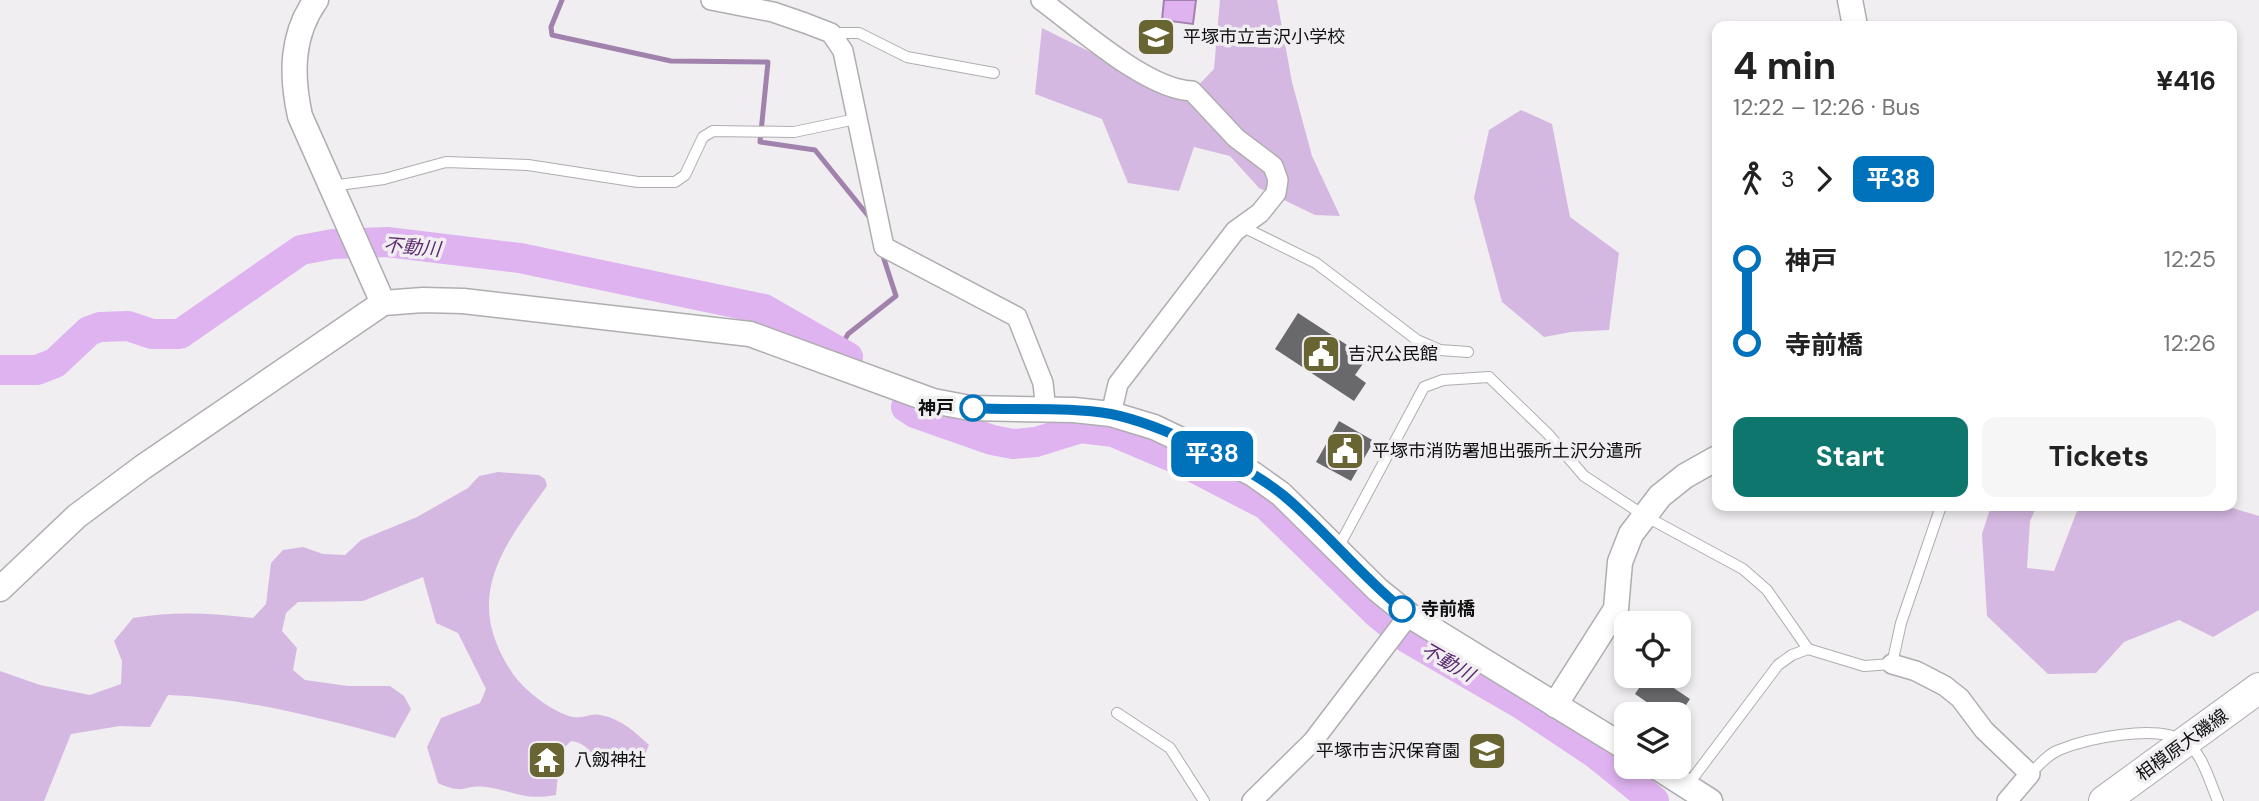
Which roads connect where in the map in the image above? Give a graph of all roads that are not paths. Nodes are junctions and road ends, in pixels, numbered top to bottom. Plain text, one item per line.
1 (316, 0) edge
2 (711, 0) edge
3 (1041, 0) edge
4 (1850, 0) edge
5 (767, 5) edge
6 (1854, 21) edge
7 (831, 33) junction
8 (994, 73) dead end
9 (856, 119) junction
10 (330, 186) junction
11 (1240, 226) junction
12 (383, 303) junction
13 (1468, 352) dead end
14 (1046, 411) junction
15 (1111, 414) junction
16 (1712, 461) edge
17 (1939, 511) edge
18 (1645, 516) junction
19 (1338, 548) junction
20 (0, 589) edge
21 (1409, 615) junction
22 (1808, 649) junction
23 (1892, 664) junction
24 (2259, 688) edge
25 (1555, 705) junction
26 (1117, 713) dead end
27 (1614, 741) edge
28 (2186, 741) junction
29 (2030, 774) junction
30 (1676, 779) edge
31 (1687, 786) junction
32 (1204, 801) edge
33 (1252, 801) edge
34 (1710, 801) edge
35 (2007, 801) edge
36 (2104, 801) edge
37 (2218, 801) edge

1 - 10 street
2 - 5 street
3 - 11 street
4 - 6 street
5 - 7 street
7 - 8 lane
7 - 9 street
9 - 10 lane
9 - 14 street
10 - 12 street
11 - 13 lane
11 - 15 street
12 - 14 street
12 - 20 street
14 - 15 street
15 - 19 street
16 - 18 street
17 - 23 lane
18 - 19 lane
18 - 22 lane
18 - 25 street
19 - 21 street
21 - 25 street
21 - 33 street
22 - 23 lane
22 - 31 lane
23 - 29 street
24 - 28 main road, 相模原大磯線
25 - 27 street
26 - 32 lane
28 - 29 lane
28 - 36 main road, 相模原大磯線
28 - 37 lane
29 - 35 street
30 - 31 street
31 - 34 street

